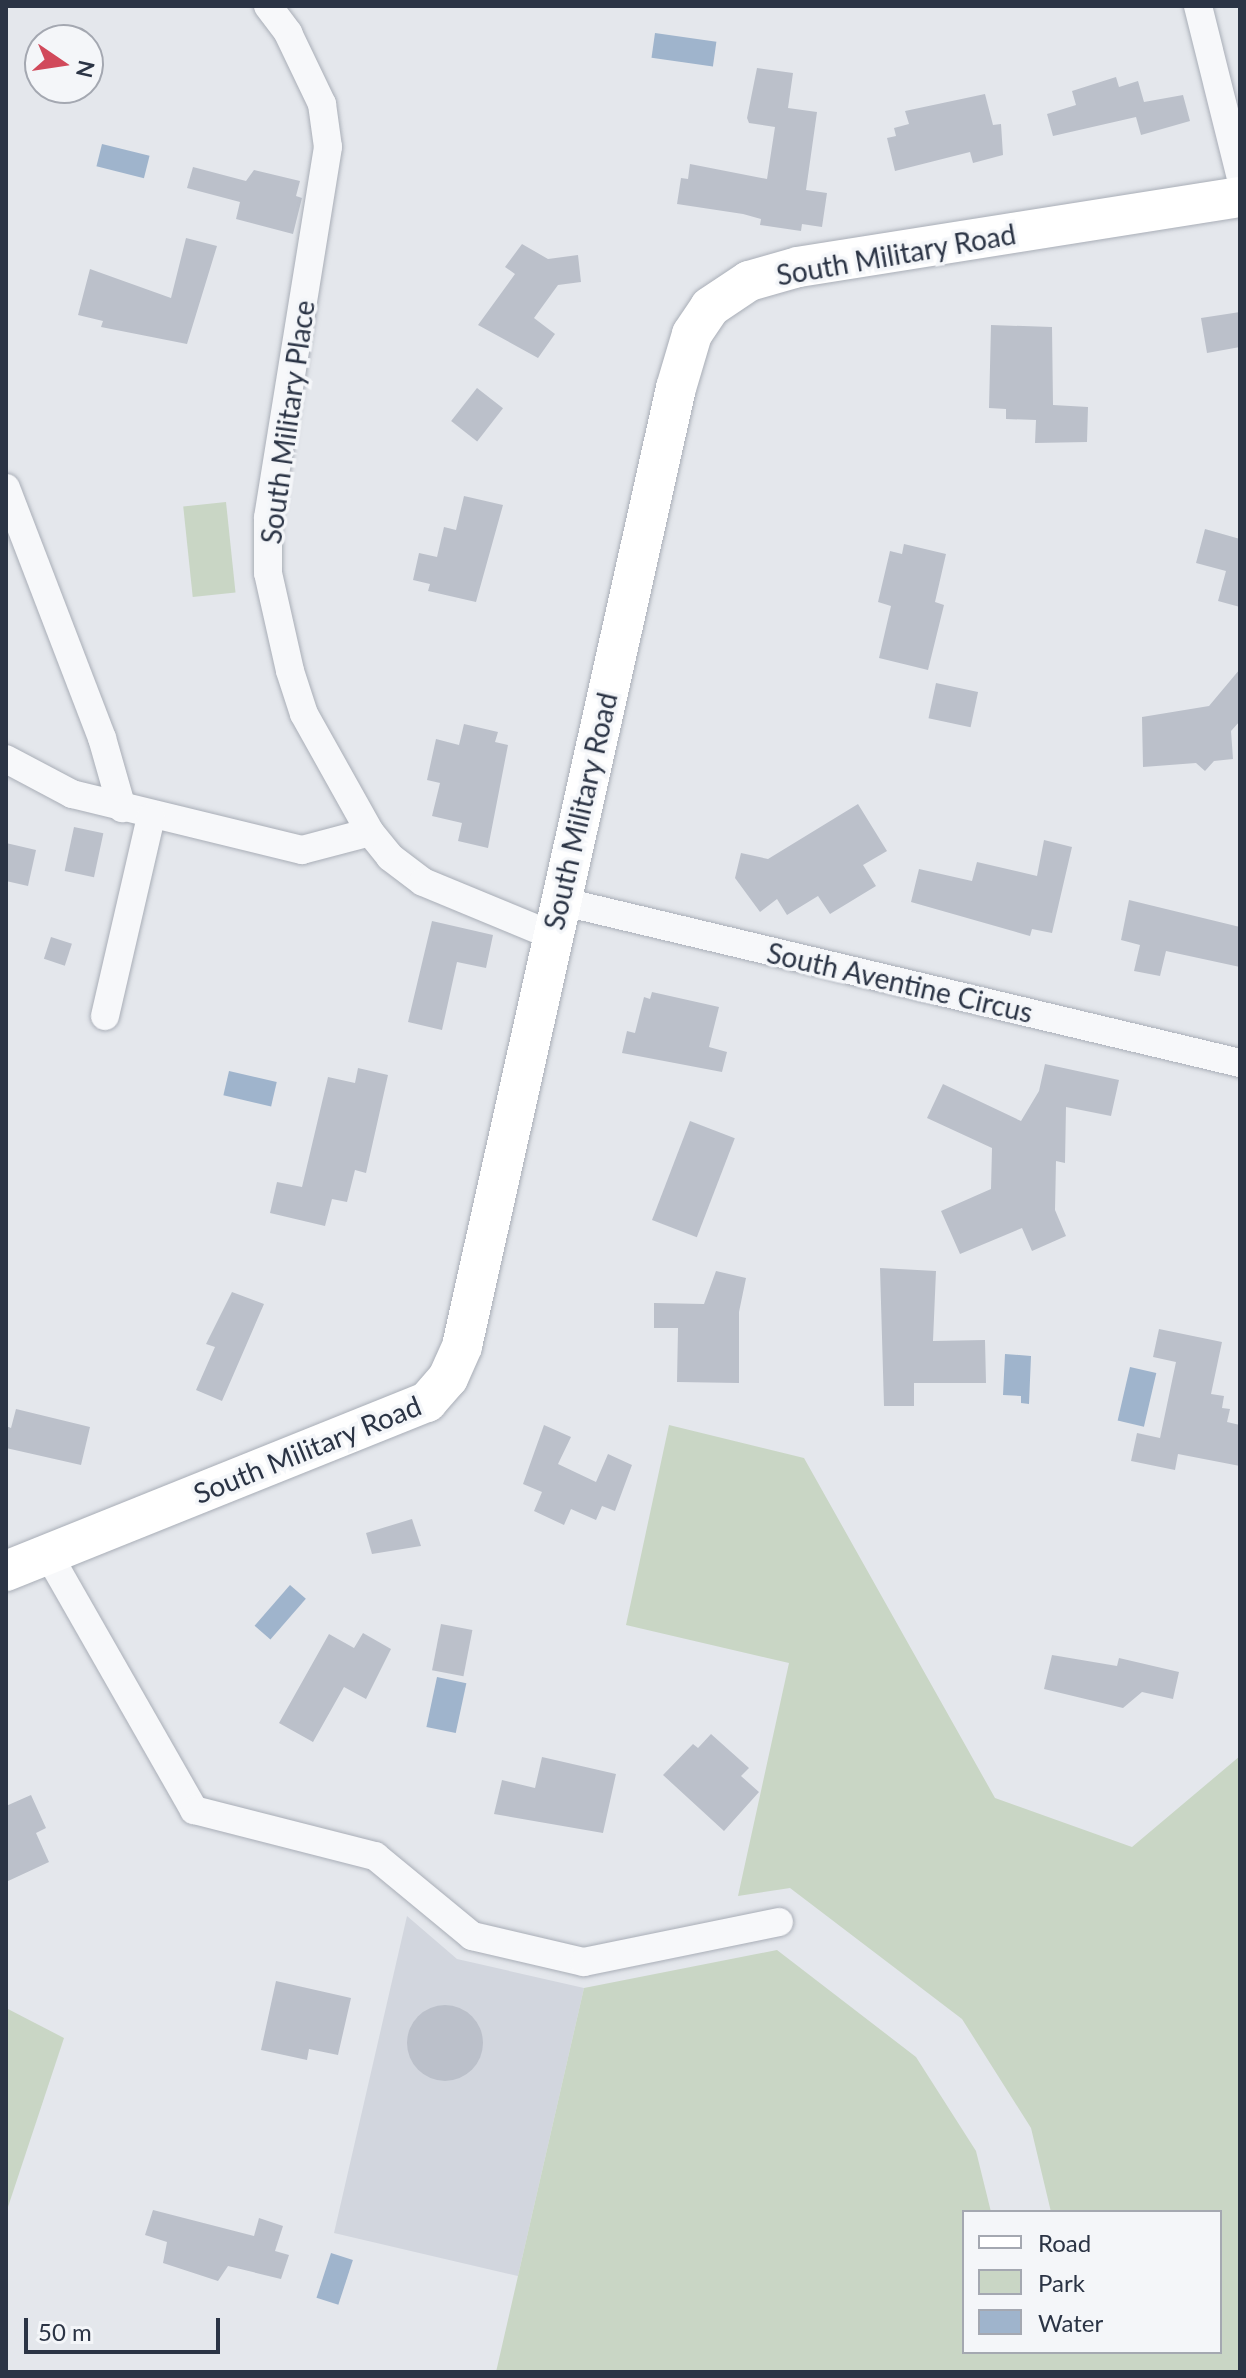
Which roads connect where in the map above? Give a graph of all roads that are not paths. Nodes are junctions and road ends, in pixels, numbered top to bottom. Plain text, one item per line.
1 (268, 6) edge
2 (1198, 6) edge
3 (1240, 174) edge
4 (1240, 197) edge
5 (6, 488) edge
6 (6, 759) edge
7 (122, 808) junction
8 (151, 817) junction
9 (370, 832) junction
10 (555, 918) junction
11 (105, 1016) dead end
12 (1240, 1063) edge
13 (48, 1554) junction
14 (6, 1571) edge
15 (779, 1922) dead end

1 - 9 street, South Military Place
2 - 3 street
4 - 10 street, South Military Road
5 - 7 street
6 - 7 street
7 - 8 street
8 - 9 street
8 - 11 street
9 - 10 street, South Military Place
10 - 12 street, South Aventine Circus
10 - 13 street, South Military Road
13 - 14 street, South Military Road
13 - 15 street

